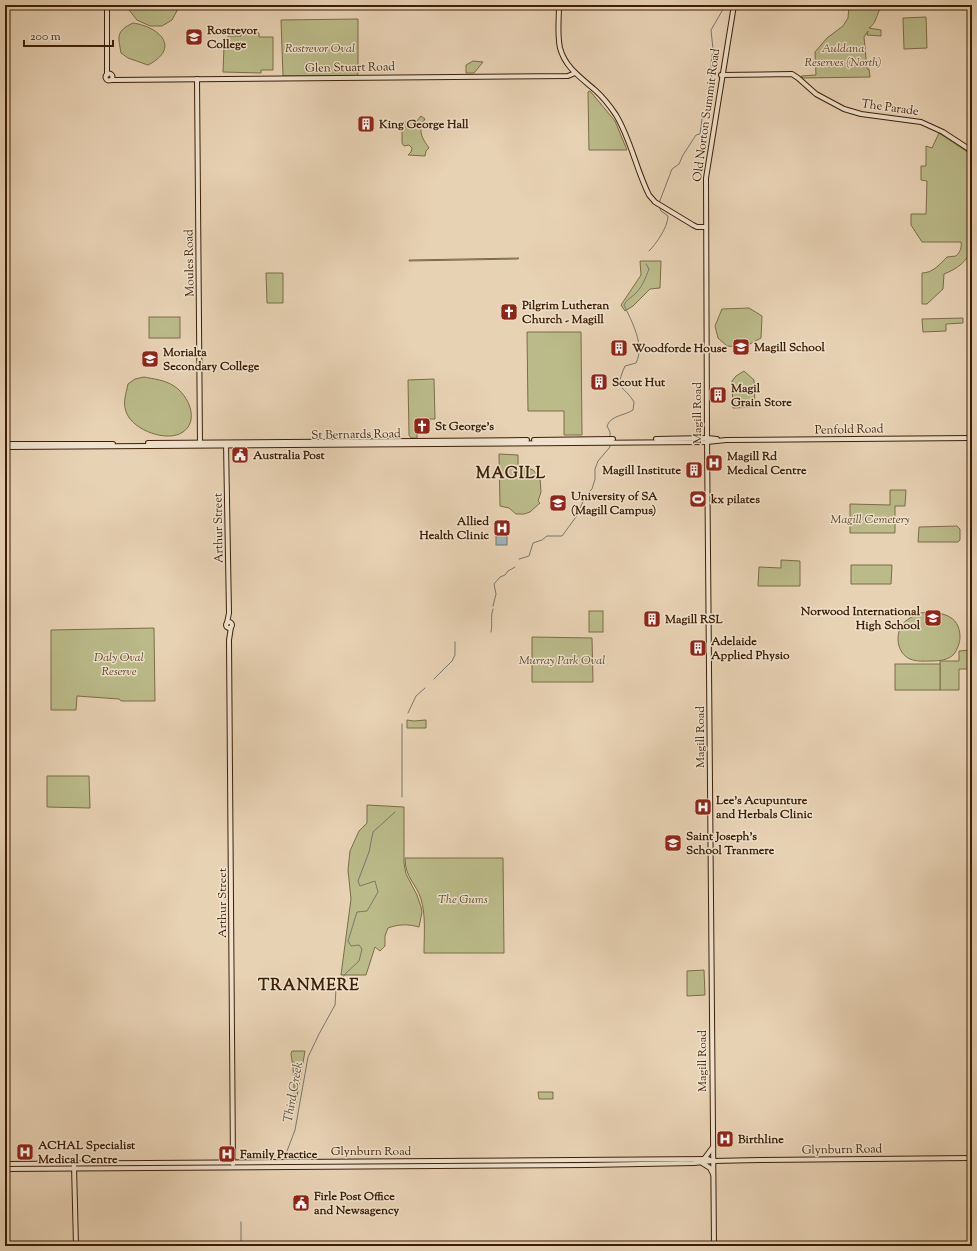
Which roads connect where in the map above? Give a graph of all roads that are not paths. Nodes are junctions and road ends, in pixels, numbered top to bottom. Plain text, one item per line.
1 (107, 5) edge
2 (559, 5) edge
3 (734, 5) edge
4 (107, 62) junction
5 (575, 73) junction
6 (721, 75) junction
7 (112, 77) junction
8 (197, 79) junction
9 (208, 79) junction
10 (197, 91) junction
11 (972, 151) edge
12 (706, 228) junction
13 (972, 438) edge
14 (707, 440) junction
15 (200, 444) junction
16 (227, 444) junction
17 (5, 446) edge
18 (713, 1147) junction
19 (234, 1152) junction
20 (972, 1158) edge
21 (703, 1161) junction
22 (713, 1161) junction
23 (146, 1162) junction
24 (241, 1162) junction
25 (641, 1162) junction
26 (5, 1164) edge
27 (233, 1164) junction
28 (74, 1166) junction
29 (158, 1167) junction
30 (5, 1168) edge
31 (713, 1174) junction
32 (76, 1246) edge
33 (714, 1246) edge

1 - 4 main road
2 - 5 main road
3 - 6 main road, Old Norton Summit Road
4 - 7 main road
4 - 7 main road
5 - 9 main road, Glen Stuart Road
5 - 12 main road
6 - 11 main road, The Parade
6 - 12 main road, Old Norton Summit Road
7 - 8 main road, Glen Stuart Road
8 - 9 main road, Glen Stuart Road
8 - 10 main road, Moules Road
9 - 10 main road
10 - 15 main road, Moules Road
12 - 14 main road, Magill Road
13 - 14 main road, Penfold Road
14 - 16 main road, St Bernards Road
14 - 18 main road, Magill Road
15 - 16 main road, St Bernards Road
15 - 17 main road, St Bernards Road
16 - 19 main road, Arthur Street
18 - 21 main road
18 - 22 main road, Magill Road
19 - 24 main road
19 - 27 main road, Arthur Street
20 - 22 main road, Glynburn Road
21 - 22 main road, Glynburn Road
21 - 25 main road, Glynburn Road
21 - 31 main road
22 - 31 main road, Magill Road
23 - 27 main road, Glynburn Road
23 - 28 main road, Glynburn Road
23 - 29 main road
24 - 25 main road, Glynburn Road
24 - 27 main road, Glynburn Road
25 - 27 main road, Glynburn Road
26 - 28 main road, Glynburn Road
27 - 29 main road, Glynburn Road
28 - 29 main road, Glynburn Road
28 - 30 main road, Glynburn Road
28 - 32 main road
31 - 33 main road, Magill Road

